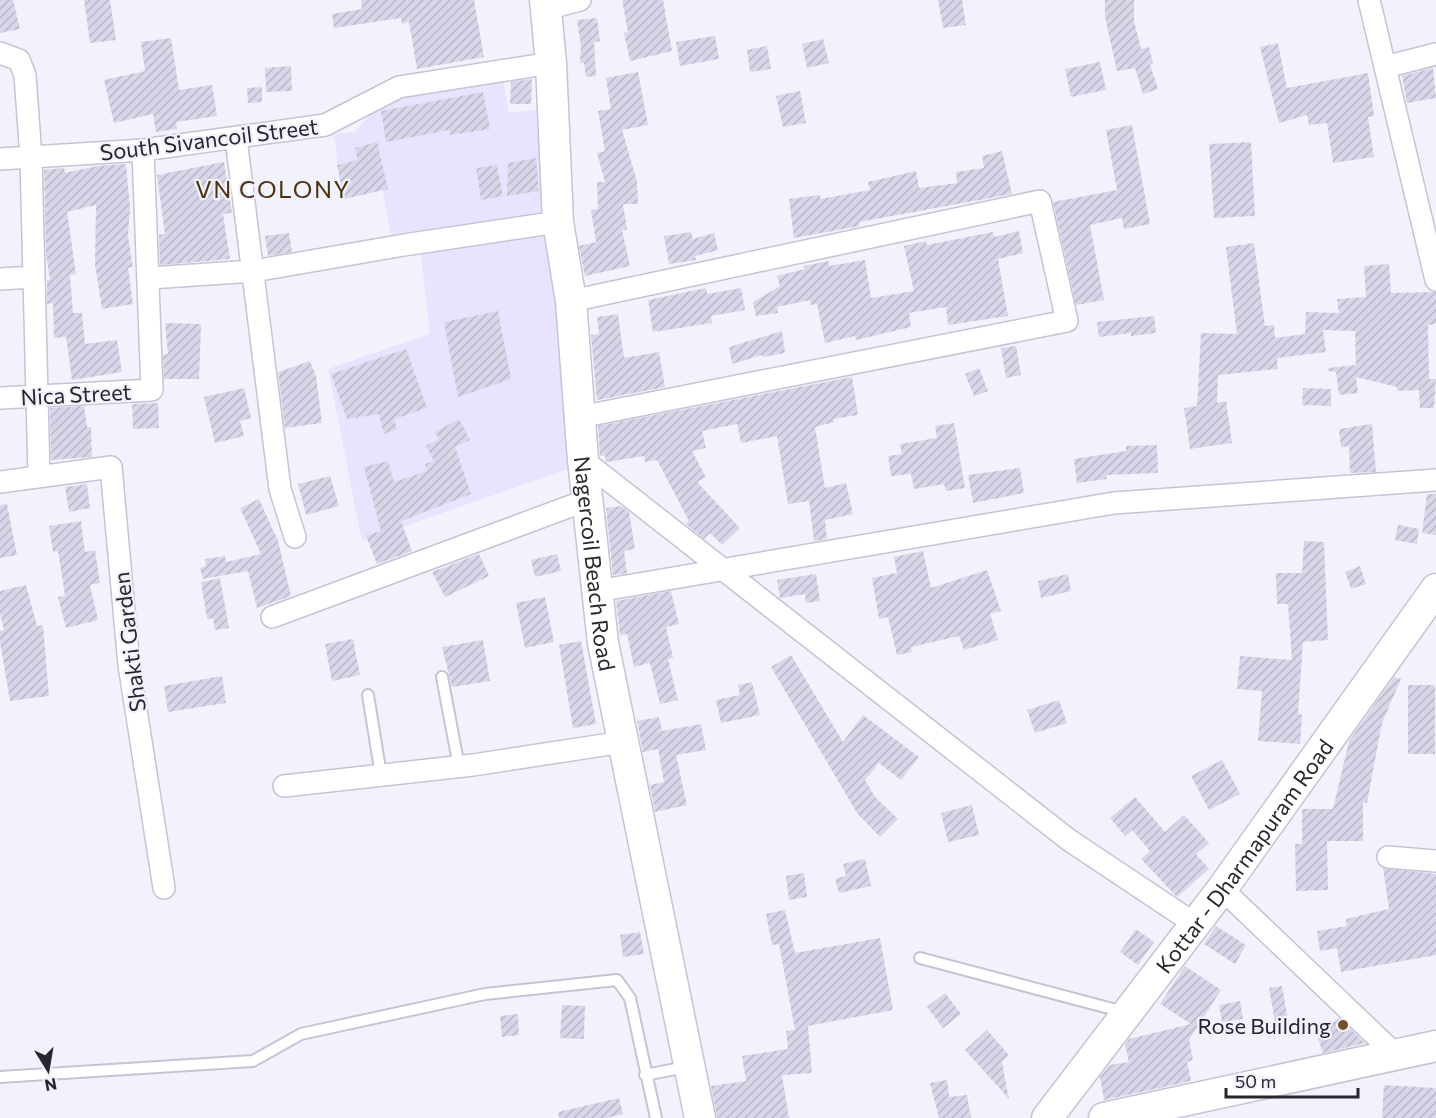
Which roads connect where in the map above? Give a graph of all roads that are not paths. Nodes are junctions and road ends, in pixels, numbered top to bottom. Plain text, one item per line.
1 (580, 0) edge
2 (1369, 0) edge
3 (545, 4) edge
4 (0, 53) edge
5 (1436, 54) edge
6 (551, 63) junction
7 (1385, 67) junction
8 (236, 139) junction
9 (143, 150) junction
10 (31, 158) junction
11 (0, 159) edge
12 (558, 222) junction
13 (254, 271) junction
14 (33, 277) junction
15 (150, 278) junction
16 (0, 279) edge
17 (1436, 280) edge
18 (571, 301) junction
19 (35, 396) junction
20 (0, 398) edge
21 (580, 417) junction
22 (583, 460) junction
23 (39, 475) junction
24 (1436, 480) edge
25 (0, 482) edge
26 (587, 500) junction
27 (295, 537) dead end
28 (721, 569) junction
29 (1436, 589) edge
30 (597, 591) junction
31 (272, 617) dead end
32 (442, 677) dead end
33 (368, 695) dead end
34 (623, 742) junction
35 (459, 766) junction
36 (381, 775) junction
37 (284, 786) dead end
38 (1388, 857) dead end
39 (1436, 861) edge
40 (164, 888) dead end
41 (1222, 889) junction
42 (1195, 924) junction
43 (920, 958) dead end
44 (1128, 1012) junction
45 (1436, 1046) edge
46 (1396, 1055) junction
47 (688, 1066) junction
48 (645, 1075) junction
49 (0, 1077) edge
50 (656, 1118) edge
51 (700, 1118) edge
52 (1047, 1118) edge
53 (1104, 1118) edge

1 - 3 street
2 - 7 street
3 - 6 main road, Nagercoil Beach Road
4 - 10 street
5 - 7 street
6 - 8 street, South Sivancoil Street
6 - 12 main road, Nagercoil Beach Road
7 - 17 street
8 - 9 street, South Sivancoil Street
8 - 13 street
9 - 10 street, South Sivancoil Street
9 - 15 street
10 - 11 street, South Sivancoil Street
10 - 14 street
12 - 13 street
12 - 18 main road, Nagercoil Beach Road
13 - 15 street
13 - 27 street
14 - 16 street
14 - 19 street
15 - 19 street, Nica Street
18 - 21 main road, Nagercoil Beach Road
18 - 21 street
19 - 20 street, Nica Street
19 - 23 street
21 - 22 main road, Nagercoil Beach Road
22 - 26 main road, Nagercoil Beach Road
22 - 28 street
23 - 25 street
23 - 40 street, Shakti Garden
24 - 28 street
26 - 30 main road, Nagercoil Beach Road
26 - 31 street
28 - 30 street
28 - 42 street
29 - 41 main road, Kottar - Dharmapuram Road
30 - 34 main road, Nagercoil Beach Road
32 - 35 lane
33 - 36 lane
34 - 35 street
34 - 47 main road, Nagercoil Beach Road
35 - 36 street
36 - 37 street
38 - 39 street
41 - 42 main road, Kottar - Dharmapuram Road
41 - 46 street
42 - 44 main road, Kottar - Dharmapuram Road
43 - 44 lane
44 - 52 main road, Kottar - Dharmapuram Road
45 - 46 main road
46 - 53 main road
47 - 48 lane
47 - 51 main road, Nagercoil Beach Road
48 - 49 lane
48 - 50 lane

